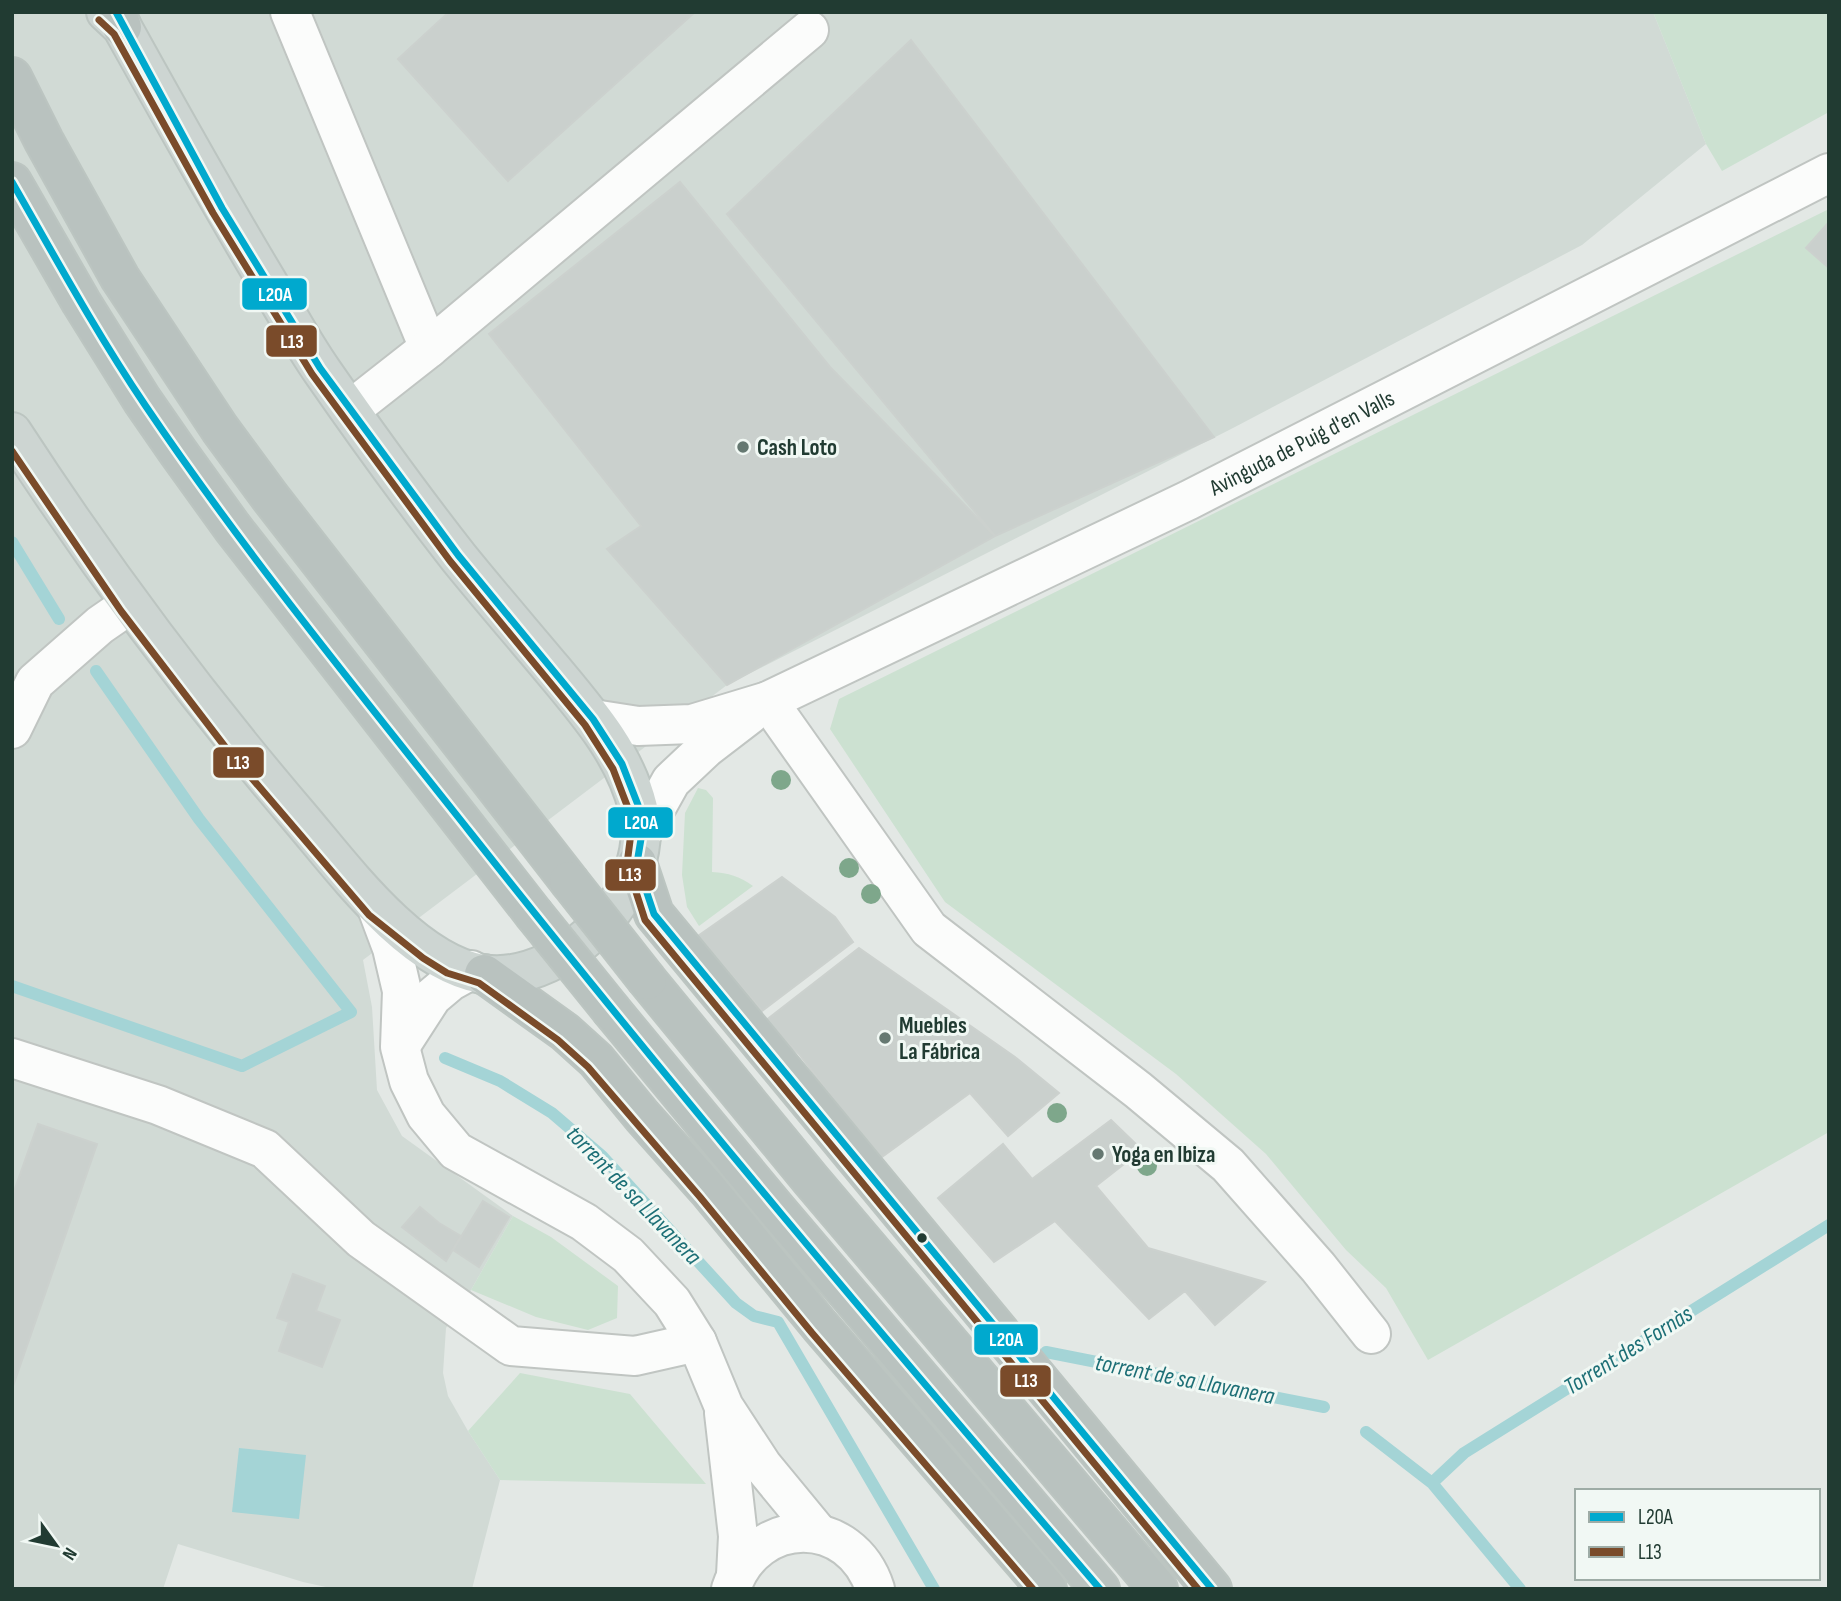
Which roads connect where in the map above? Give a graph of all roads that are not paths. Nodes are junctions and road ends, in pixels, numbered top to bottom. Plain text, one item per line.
1 (290, 12) edge
2 (115, 17) edge
3 (809, 30) dead end
4 (12, 77) edge
5 (1829, 173) edge
6 (12, 182) edge
7 (429, 348) junction
8 (351, 410) junction
9 (12, 432) edge
10 (129, 605) junction
11 (768, 701) junction
12 (593, 719) junction
13 (12, 729) edge
14 (640, 848) junction
15 (377, 908) junction
16 (477, 972) junction
17 (400, 1046) junction
18 (12, 1058) edge
19 (1371, 1334) dead end
20 (697, 1342) junction
21 (724, 1407) junction
22 (818, 1534) junction
23 (734, 1582) edge
24 (875, 1589) edge
25 (1047, 1589) edge
26 (1100, 1589) edge
27 (1158, 1589) edge
28 (1212, 1589) edge

1 - 7 street
2 - 8 main road
3 - 7 street
4 - 27 highway, bridge
5 - 11 street, Avinguda de Puig d'en Valls
6 - 26 highway, bridge
7 - 8 street
8 - 12 main road
9 - 10 main road
10 - 13 street
10 - 15 main road
11 - 12 street, Avinguda de Puig d'en Valls
11 - 14 street, Avinguda de Puig d'en Valls
11 - 19 street
12 - 14 main road
14 - 16 main road
14 - 28 highway
15 - 16 main road
15 - 17 street
16 - 17 street
16 - 25 highway
17 - 20 street
18 - 20 street
20 - 21 street
21 - 22 street
21 - 23 street
22 - 23 street
22 - 24 street

